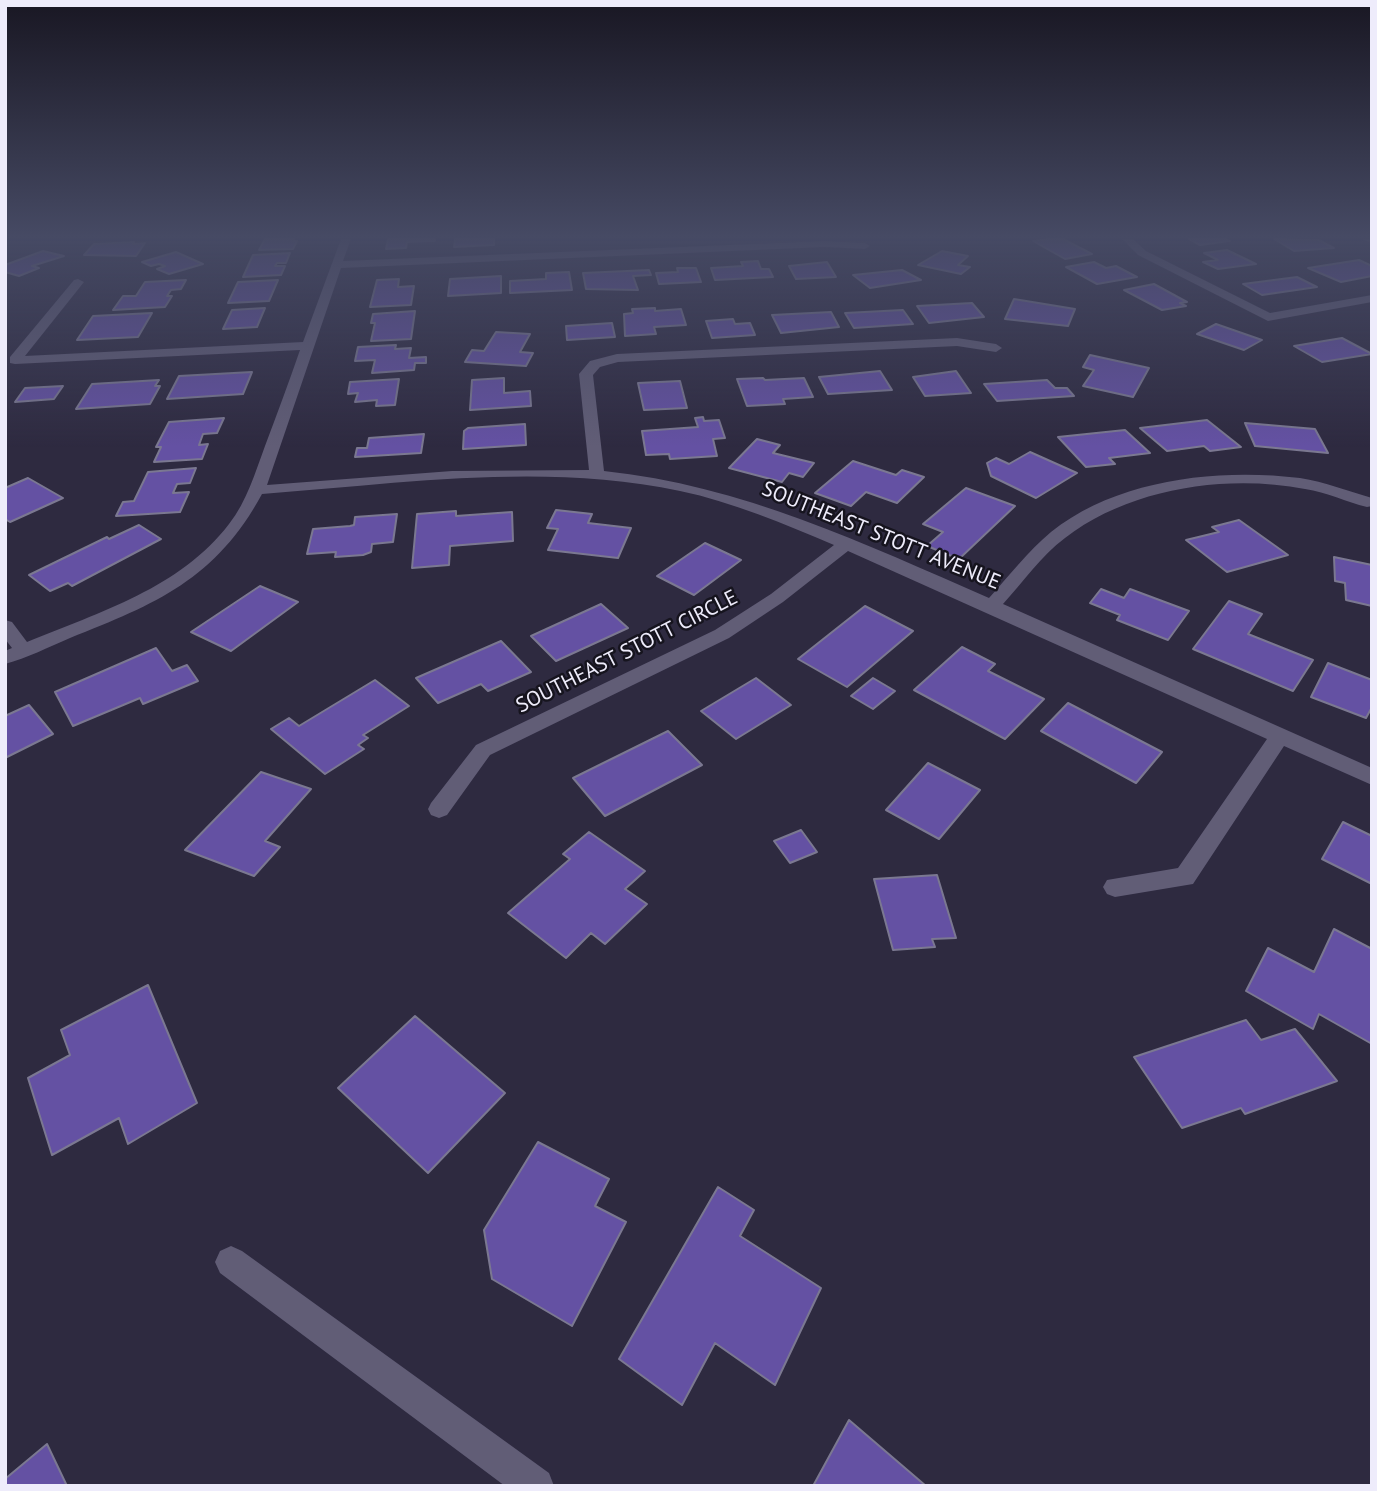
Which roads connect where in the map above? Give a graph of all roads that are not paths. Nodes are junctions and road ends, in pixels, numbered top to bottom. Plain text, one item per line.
1 (57, 309) edge
2 (321, 309) edge
3 (1251, 309) edge
4 (1314, 309) edge
5 (308, 346) junction
6 (996, 348) dead end
7 (597, 475) junction
8 (257, 490) junction
9 (1367, 502) dead end
10 (846, 544) junction
11 (992, 606) junction
12 (5, 626) edge
13 (24, 650) junction
14 (5, 658) edge
15 (1280, 736) junction
16 (1372, 777) edge
17 (439, 809) dead end
18 (1115, 887) dead end
19 (231, 1262) dead end
20 (536, 1486) edge

1 - 5 street
2 - 5 street
3 - 4 street
5 - 8 street
6 - 7 street
7 - 8 street, SOUTHEAST STOTT AVENUE
7 - 10 street, SOUTHEAST STOTT AVENUE
8 - 13 street
9 - 11 street
10 - 11 street, SOUTHEAST STOTT AVENUE
10 - 17 street, SOUTHEAST STOTT CIRCLE
11 - 15 street, SOUTHEAST STOTT AVENUE
12 - 13 street
13 - 14 street
15 - 16 street, SOUTHEAST STOTT AVENUE
15 - 18 street
19 - 20 street

